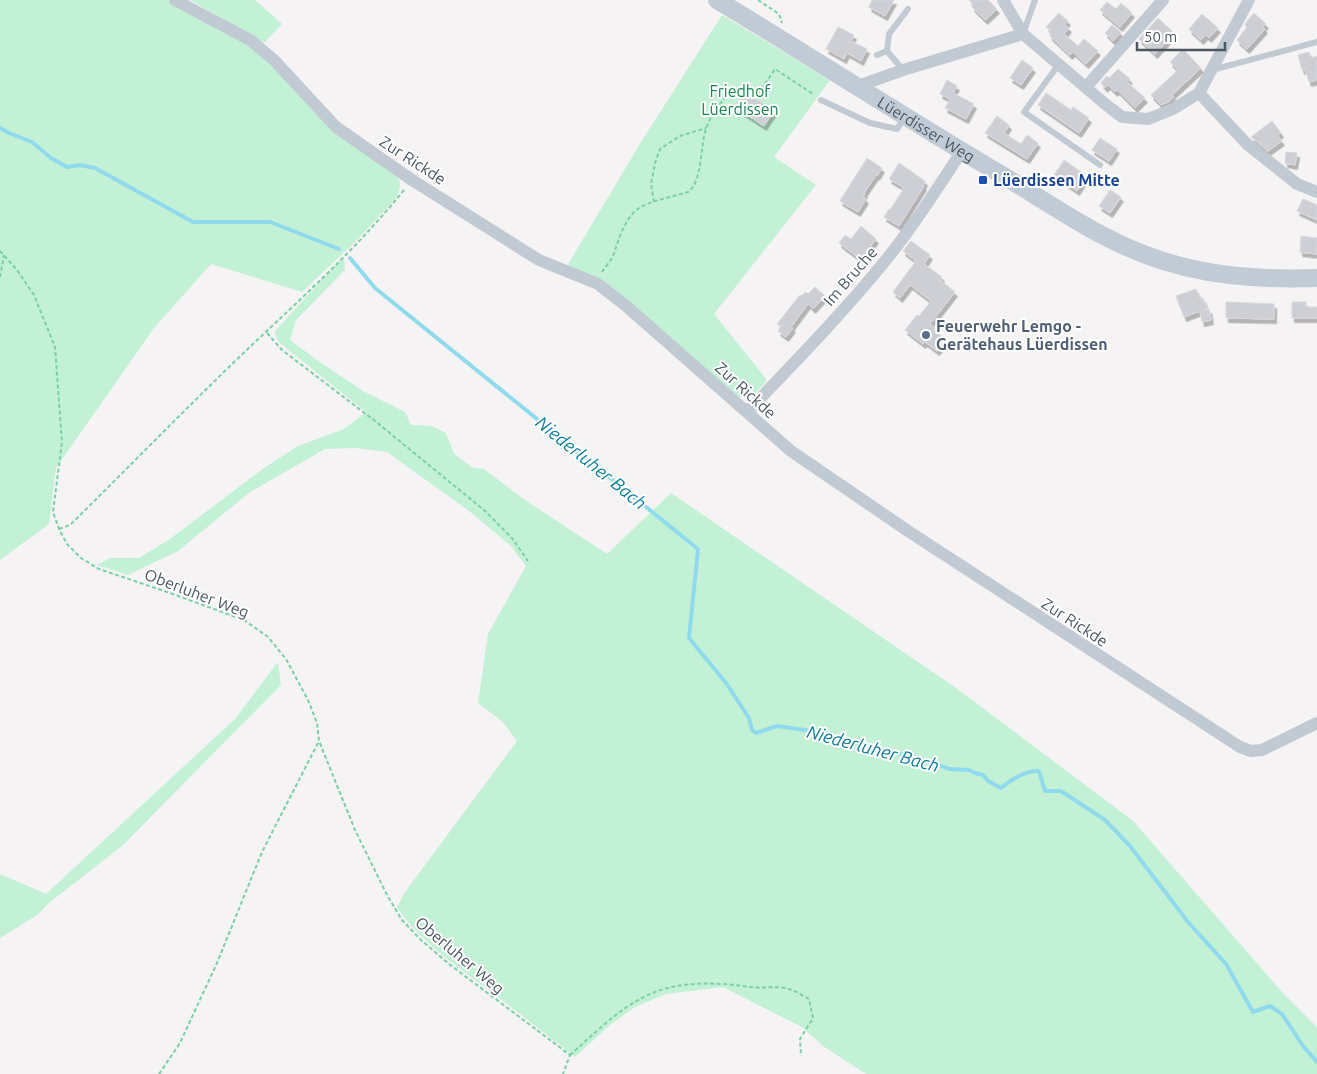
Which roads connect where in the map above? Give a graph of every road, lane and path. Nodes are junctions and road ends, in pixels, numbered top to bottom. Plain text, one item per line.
1 (175, 0) edge
2 (717, 0) edge
3 (1003, 0) edge
4 (1035, 0) edge
5 (1163, 0) edge
6 (1249, 0) edge
7 (908, 8) dead end
8 (1023, 34) junction
9 (1317, 42) edge
10 (888, 51) junction
11 (877, 55) dead end
12 (1059, 64) junction
13 (903, 70) junction
14 (1210, 71) junction
15 (858, 86) junction
16 (1086, 87) junction
17 (1199, 93) junction
18 (822, 100) joint
19 (905, 116) junction
20 (706, 128) junction
21 (962, 151) junction
22 (1100, 164) dead end
23 (412, 180) junction
24 (1317, 192) edge
25 (654, 202) junction
26 (0, 251) edge
27 (4, 255) junction
28 (0, 276) edge
29 (1317, 278) edge
30 (598, 284) junction
31 (267, 333) junction
32 (748, 411) junction
33 (59, 530) junction
34 (528, 561) dead end
35 (1317, 723) edge
36 (319, 741) junction
37 (570, 1055) junction
38 (801, 1056) dead end
39 (159, 1074) edge
40 (563, 1074) edge

1 - 23 street, Zur Rickde
2 - 15 main road, Lüerdisser Weg
3 - 8 street
4 - 8 lane
5 - 16 street
6 - 14 street
7 - 10 lane
8 - 12 street
8 - 13 street
9 - 14 lane
10 - 11 lane
10 - 13 lane
12 - 16 street
12 - 22 lane
13 - 15 street
14 - 17 street
15 - 19 main road, Lüerdisser Weg
16 - 17 street
17 - 24 street
18 - 19 lane
18 - 20 path
19 - 21 main road, Lüerdisser Weg
20 - 25 path
20 - 25 path
21 - 29 main road, Lüerdisser Weg
21 - 32 street, Im Bruche
23 - 30 street, Zur Rickde
23 - 31 path
25 - 30 path
26 - 27 path, Oberluher Weg
27 - 28 path
27 - 33 path, Oberluher Weg
30 - 32 street, Zur Rickde
31 - 33 path
31 - 34 path
32 - 35 street, Zur Rickde
33 - 36 path, Oberluher Weg
36 - 37 path, Oberluher Weg
36 - 39 path
37 - 38 path
37 - 40 path

